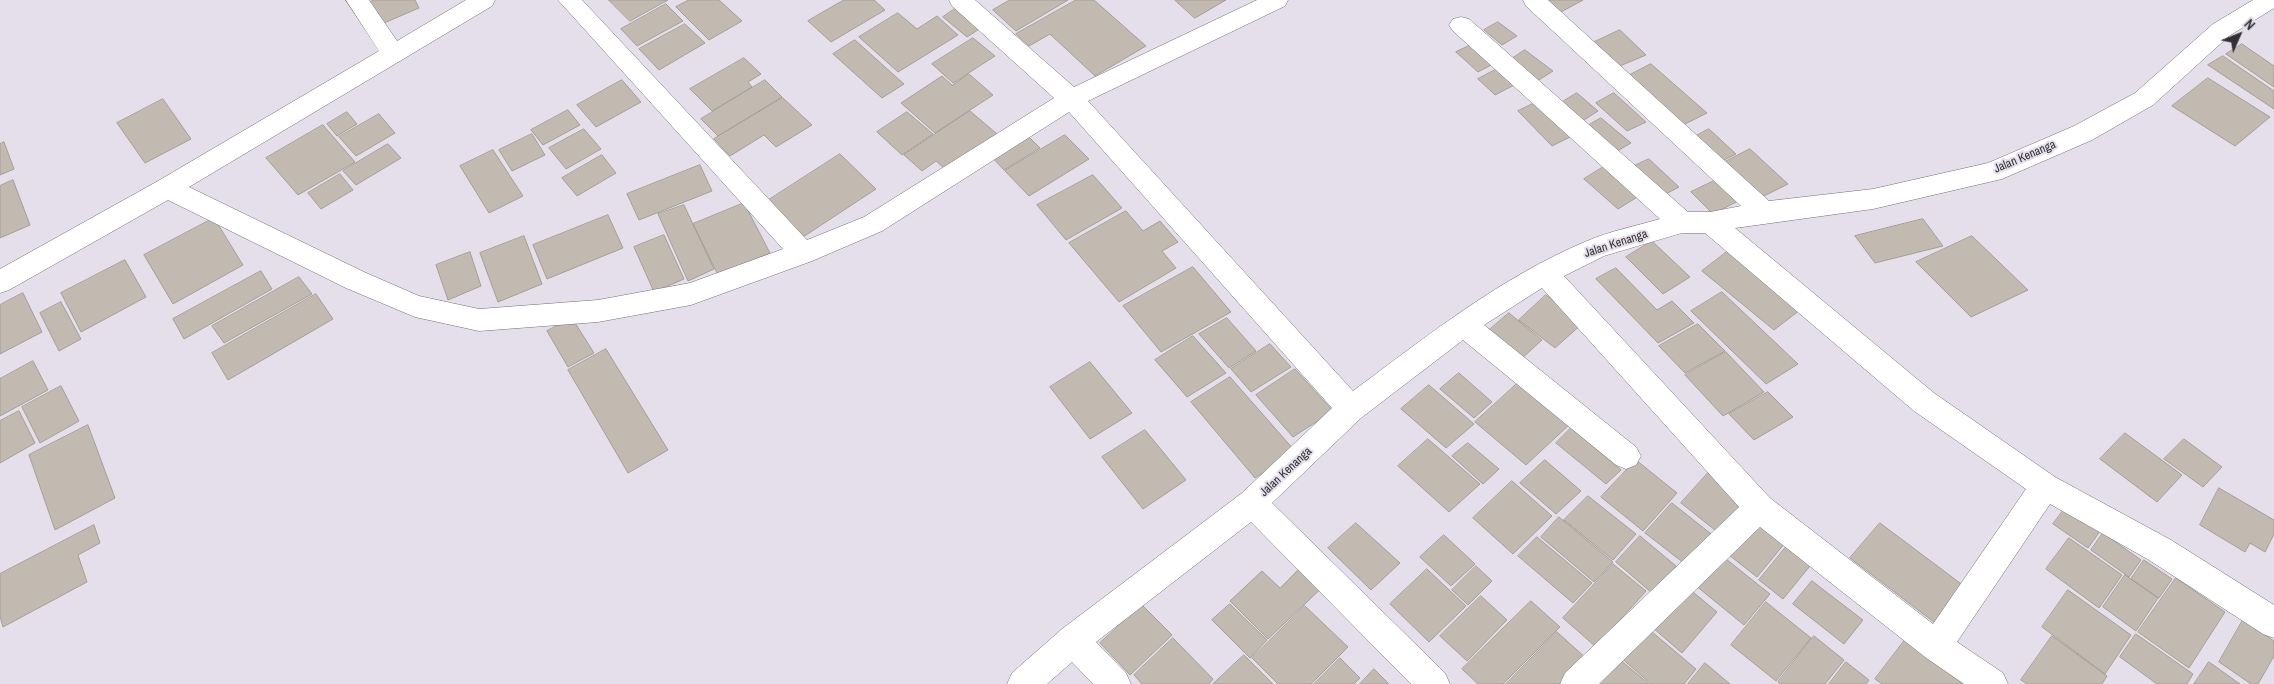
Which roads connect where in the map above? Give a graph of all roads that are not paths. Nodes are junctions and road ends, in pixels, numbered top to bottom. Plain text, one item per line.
1 (357, 0) edge
2 (484, 0) edge
3 (569, 0) edge
4 (960, 0) edge
5 (1276, 0) edge
6 (1534, 0) edge
7 (2272, 0) edge
8 (1461, 25) dead end
9 (393, 54) junction
10 (1071, 99) junction
11 (167, 188) junction
12 (1764, 212) junction
13 (1710, 222) junction
14 (1682, 224) junction
15 (803, 254) junction
16 (1545, 273) junction
17 (0, 282) edge
18 (1463, 324) junction
19 (1351, 409) junction
20 (1626, 456) dead end
21 (2046, 486) junction
22 (1252, 503) junction
23 (1759, 508) junction
24 (2274, 623) edge
25 (1073, 640) junction
26 (1936, 646) junction
27 (1023, 684) edge
28 (1116, 684) edge
29 (1434, 684) edge
30 (1576, 684) edge
31 (1992, 684) edge

1 - 9 street
2 - 9 street
3 - 15 street
4 - 10 street
5 - 10 street
6 - 12 street
7 - 12 street, Jalan Kenanga
8 - 14 street
9 - 11 street
10 - 15 street
10 - 19 street
11 - 15 street
11 - 17 street
12 - 13 street, Jalan Kenanga
13 - 14 street, Jalan Kenanga
13 - 21 street
14 - 16 street, Jalan Kenanga
16 - 18 street, Jalan Kenanga
16 - 23 street
18 - 19 street, Jalan Kenanga
18 - 20 street
19 - 22 street, Jalan Kenanga
21 - 24 street
21 - 26 street
22 - 25 street, Jalan Kenanga
22 - 29 street
23 - 26 street
23 - 30 street
25 - 27 street, Jalan Kenanga
25 - 28 street
26 - 31 street

